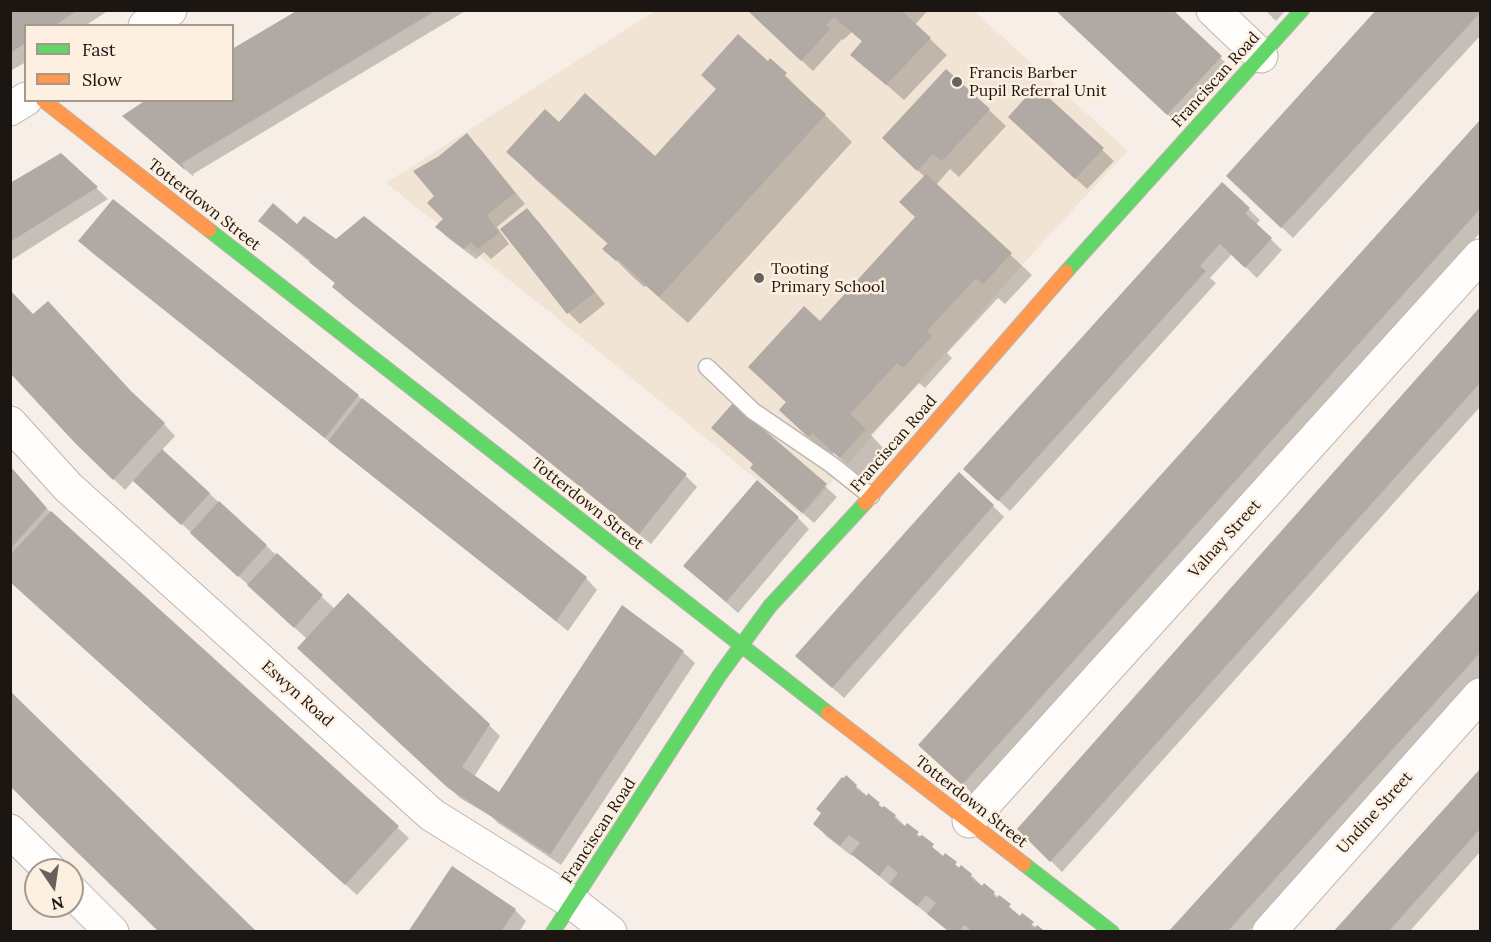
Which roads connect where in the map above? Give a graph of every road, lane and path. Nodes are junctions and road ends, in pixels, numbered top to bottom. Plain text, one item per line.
1 (170, 10) edge
2 (1213, 10) edge
3 (1302, 10) edge
4 (149, 24) edge
5 (1261, 56) junction
6 (24, 100) edge
7 (46, 102) edge
8 (10, 109) edge
9 (1480, 256) edge
10 (706, 367) dead end
11 (10, 423) edge
12 (871, 496) junction
13 (740, 645) junction
14 (1480, 695) edge
15 (969, 821) junction
16 (10, 831) edge
17 (38, 858) edge
18 (573, 902) junction
19 (84, 904) edge
20 (112, 932) edge
21 (553, 932) edge
22 (610, 932) edge
23 (1112, 932) edge
24 (1269, 932) edge

1 - 4 street
2 - 5 street
3 - 5 street, Franciscan Road
5 - 12 street, Franciscan Road
6 - 8 street
7 - 13 street, Totterdown Street
9 - 15 street, Valnay Street
10 - 12 lane
11 - 18 street, Eswyn Road
12 - 13 street, Franciscan Road
13 - 15 street, Totterdown Street
13 - 18 street, Franciscan Road
14 - 24 street, Undine Street
15 - 23 street, Totterdown Street
16 - 17 street
18 - 21 street, Franciscan Road
18 - 22 street, Eswyn Road
19 - 20 street

